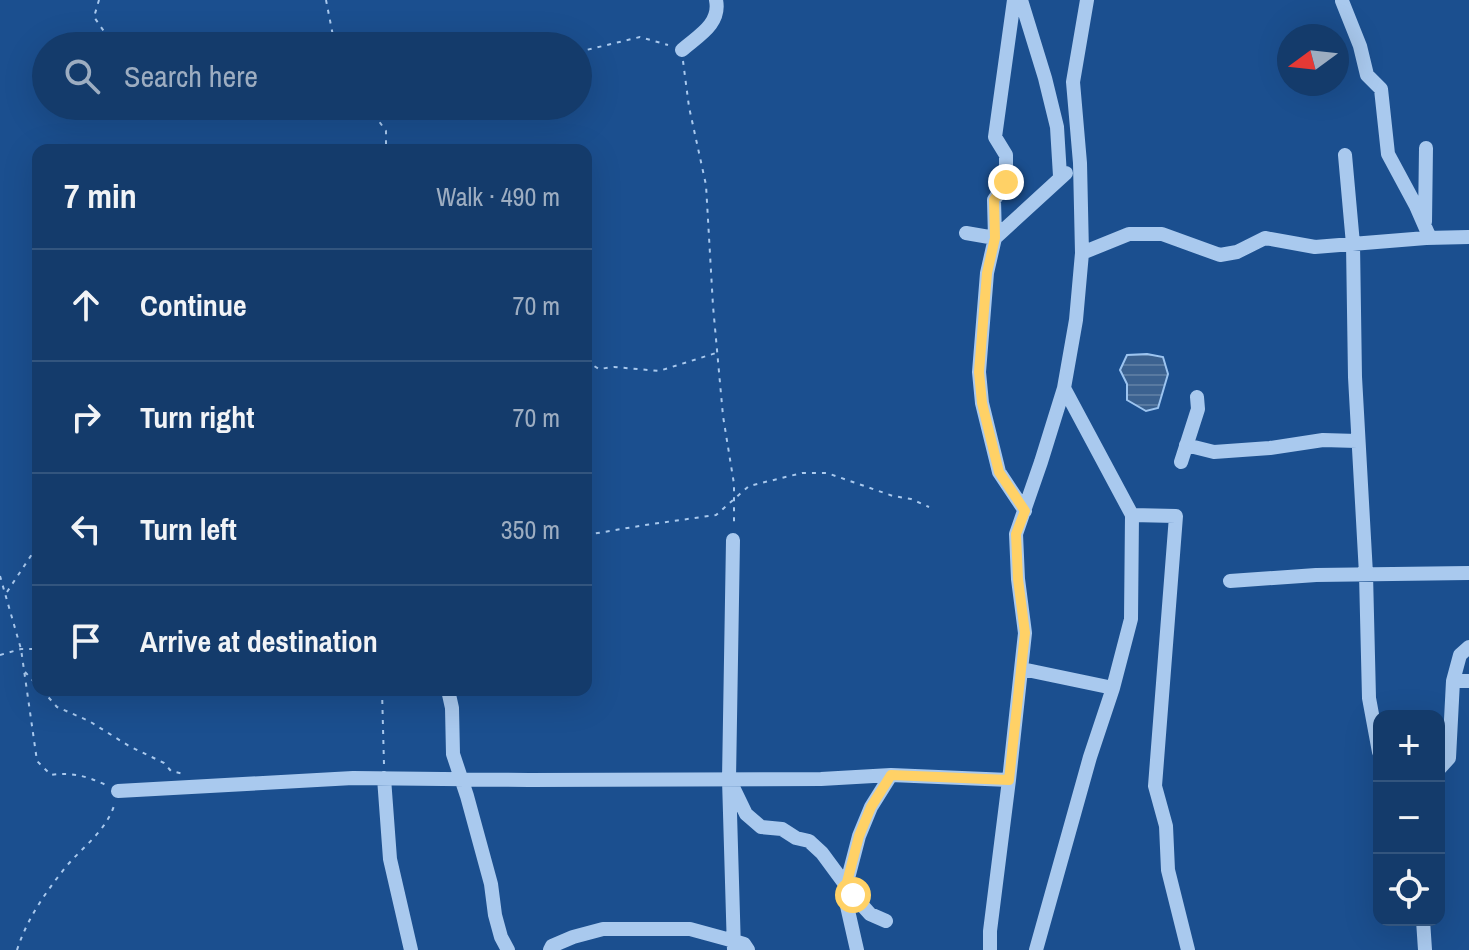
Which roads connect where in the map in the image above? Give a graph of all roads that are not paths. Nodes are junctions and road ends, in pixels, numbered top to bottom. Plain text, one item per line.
1 (716, 0) edge
2 (1014, 0) edge
3 (1021, 0) edge
4 (1087, 0) edge
5 (1342, 1) edge
6 (682, 50) road end
7 (1426, 148) dead end
8 (1345, 155) dead end
9 (1080, 163) junction
10 (1060, 176) junction
11 (1427, 232) junction
12 (966, 233) dead end
13 (1469, 237) edge
14 (995, 238) junction
15 (1353, 244) junction
16 (1082, 253) junction
17 (1064, 388) junction
18 (1197, 397) dead end
19 (1357, 441) junction
20 (1186, 445) junction
21 (1181, 462) dead end
22 (1025, 511) junction
23 (1132, 515) junction
24 (733, 540) road end
25 (1469, 573) edge
26 (1366, 574) junction
27 (1230, 581) dead end
28 (1469, 647) edge
29 (1022, 669) junction
30 (1453, 681) junction
31 (1469, 681) edge
32 (1113, 688) junction
33 (449, 696) edge
34 (1373, 720) edge
35 (1445, 762) edge
36 (891, 775) junction
37 (384, 778) junction
38 (460, 779) junction
39 (729, 779) junction
40 (1009, 780) junction
41 (118, 791) road end
42 (846, 886) junction
43 (886, 921) dead end
44 (1423, 926) edge
45 (734, 945) edge
46 (411, 950) edge
47 (508, 950) edge
48 (550, 950) edge
49 (748, 950) edge
50 (857, 950) edge
51 (990, 950) edge
52 (1036, 950) edge
53 (1188, 950) edge
54 (1425, 950) edge

1 - 6 street
2 - 14 street
3 - 10 street
4 - 9 street
5 - 11 street
7 - 11 street
8 - 15 street
9 - 10 street
9 - 16 street
10 - 14 street
11 - 13 street
11 - 15 street
12 - 14 street
14 - 22 street
15 - 16 street
15 - 19 street
16 - 17 street
17 - 22 street
17 - 23 street
18 - 20 street
19 - 20 street
19 - 26 street
20 - 21 street
22 - 29 street
23 - 32 street
23 - 53 street
24 - 39 street
25 - 26 street
26 - 27 street
26 - 34 street
28 - 30 street
29 - 32 street
29 - 40 street
30 - 31 street
30 - 35 street
32 - 52 street
33 - 38 street
36 - 39 street
36 - 40 street
36 - 42 street
37 - 38 street
37 - 41 street
37 - 46 street
38 - 39 street
38 - 47 street
39 - 42 street
39 - 45 street
40 - 51 street
42 - 43 street
42 - 50 street
44 - 54 street
45 - 48 street
45 - 49 street

